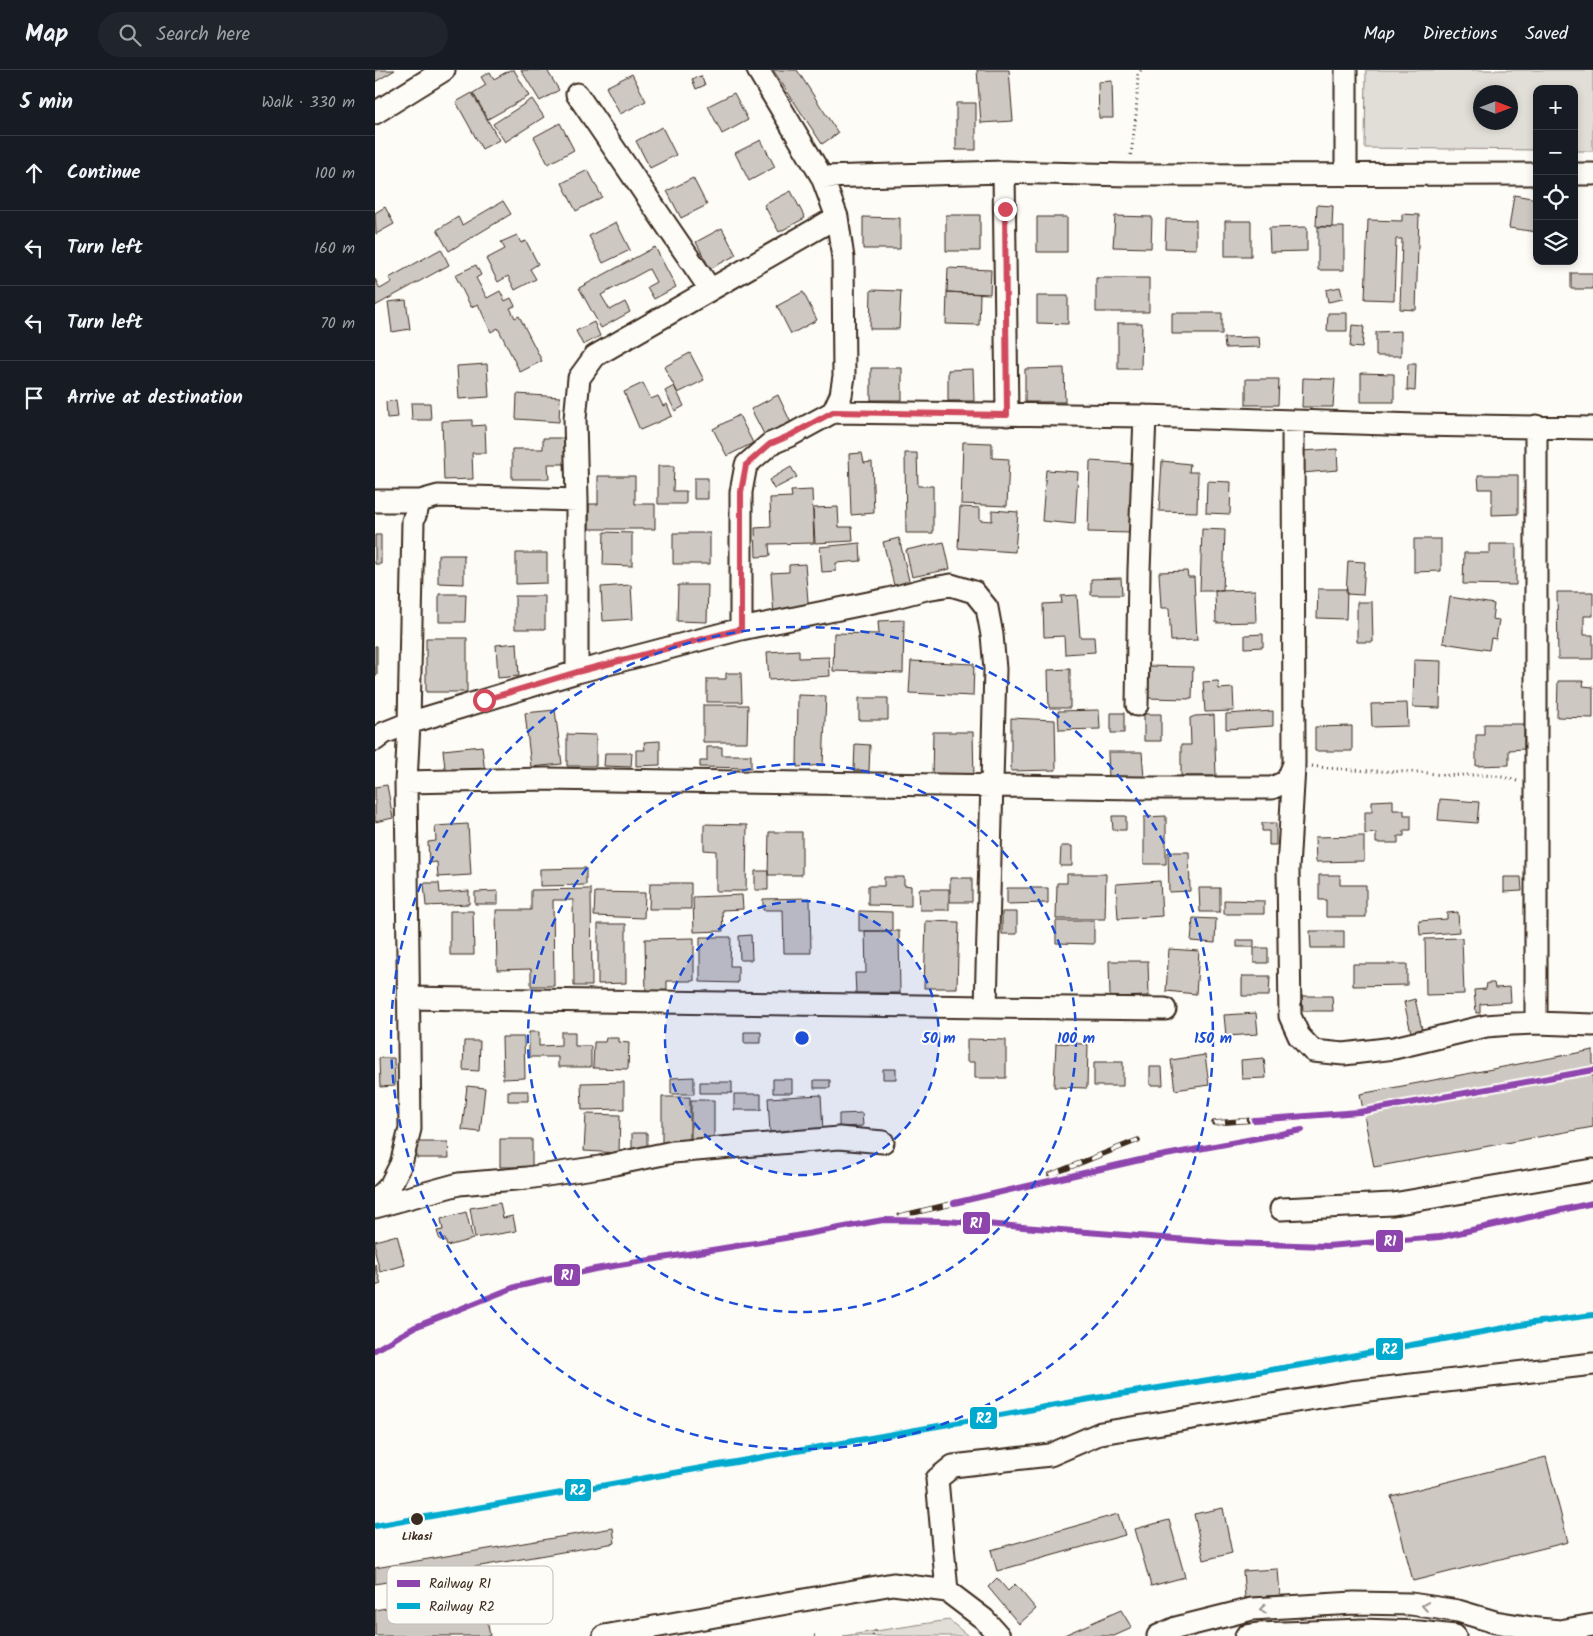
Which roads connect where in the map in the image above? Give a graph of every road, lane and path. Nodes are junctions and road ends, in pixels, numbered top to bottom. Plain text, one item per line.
1 (444, 70) edge
2 (758, 70) edge
3 (1141, 70) edge
4 (1346, 70) edge
5 (577, 94) dead end
6 (375, 113) edge
7 (1004, 172) junction
8 (1533, 174) edge
9 (1578, 174) edge
10 (1593, 174) edge
11 (1129, 175) junction
12 (1346, 175) junction
13 (822, 177) junction
14 (837, 217) junction
15 (710, 290) junction
16 (833, 412) junction
17 (1007, 415) junction
18 (1145, 416) junction
19 (1293, 421) junction
20 (1536, 426) junction
21 (1593, 428) edge
22 (577, 500) junction
23 (375, 501) edge
24 (420, 501) junction
25 (741, 629) junction
26 (577, 672) junction
27 (1137, 705) dead end
28 (409, 722) junction
29 (375, 740) edge
30 (1294, 764) junction
31 (406, 782) junction
32 (991, 786) junction
33 (1535, 787) junction
34 (408, 998) junction
35 (986, 1007) junction
36 (1165, 1009) dead end
37 (1535, 1023) junction
38 (1593, 1025) edge
39 (883, 1142) dead end
40 (1593, 1170) edge
41 (375, 1201) edge
42 (375, 1207) edge
43 (1281, 1209) dead end
44 (1593, 1364) edge
45 (947, 1591) junction
46 (1458, 1612) junction
47 (1593, 1625) edge
48 (877, 1627) dead end
49 (604, 1636) edge
50 (873, 1636) edge
51 (999, 1636) edge
52 (1159, 1636) edge
53 (1246, 1636) edge
54 (1453, 1636) edge

1 - 6 street
2 - 13 street
3 - 11 path
4 - 12 street
5 - 15 street
7 - 11 street
7 - 13 street
7 - 17 street
8 - 12 street
9 - 10 street
11 - 12 street
13 - 14 street
14 - 15 street
14 - 16 street
15 - 22 street
16 - 17 street
16 - 25 street
17 - 18 street
18 - 19 street
18 - 27 street
19 - 20 street
19 - 30 street
20 - 21 street
20 - 33 street
22 - 24 street
22 - 26 street
23 - 24 street
24 - 28 street
25 - 26 street
25 - 32 street
26 - 28 street
28 - 29 street
28 - 31 street
30 - 32 street
30 - 33 path
30 - 37 street
31 - 32 street
31 - 34 street
32 - 35 street
33 - 37 street
34 - 35 street
34 - 41 street
35 - 36 street
37 - 38 street
39 - 42 street
40 - 43 street
44 - 45 street
45 - 49 street
45 - 51 street
46 - 47 street
46 -> 52 street
46 - 54 street
48 - 50 path
53 - 54 street

